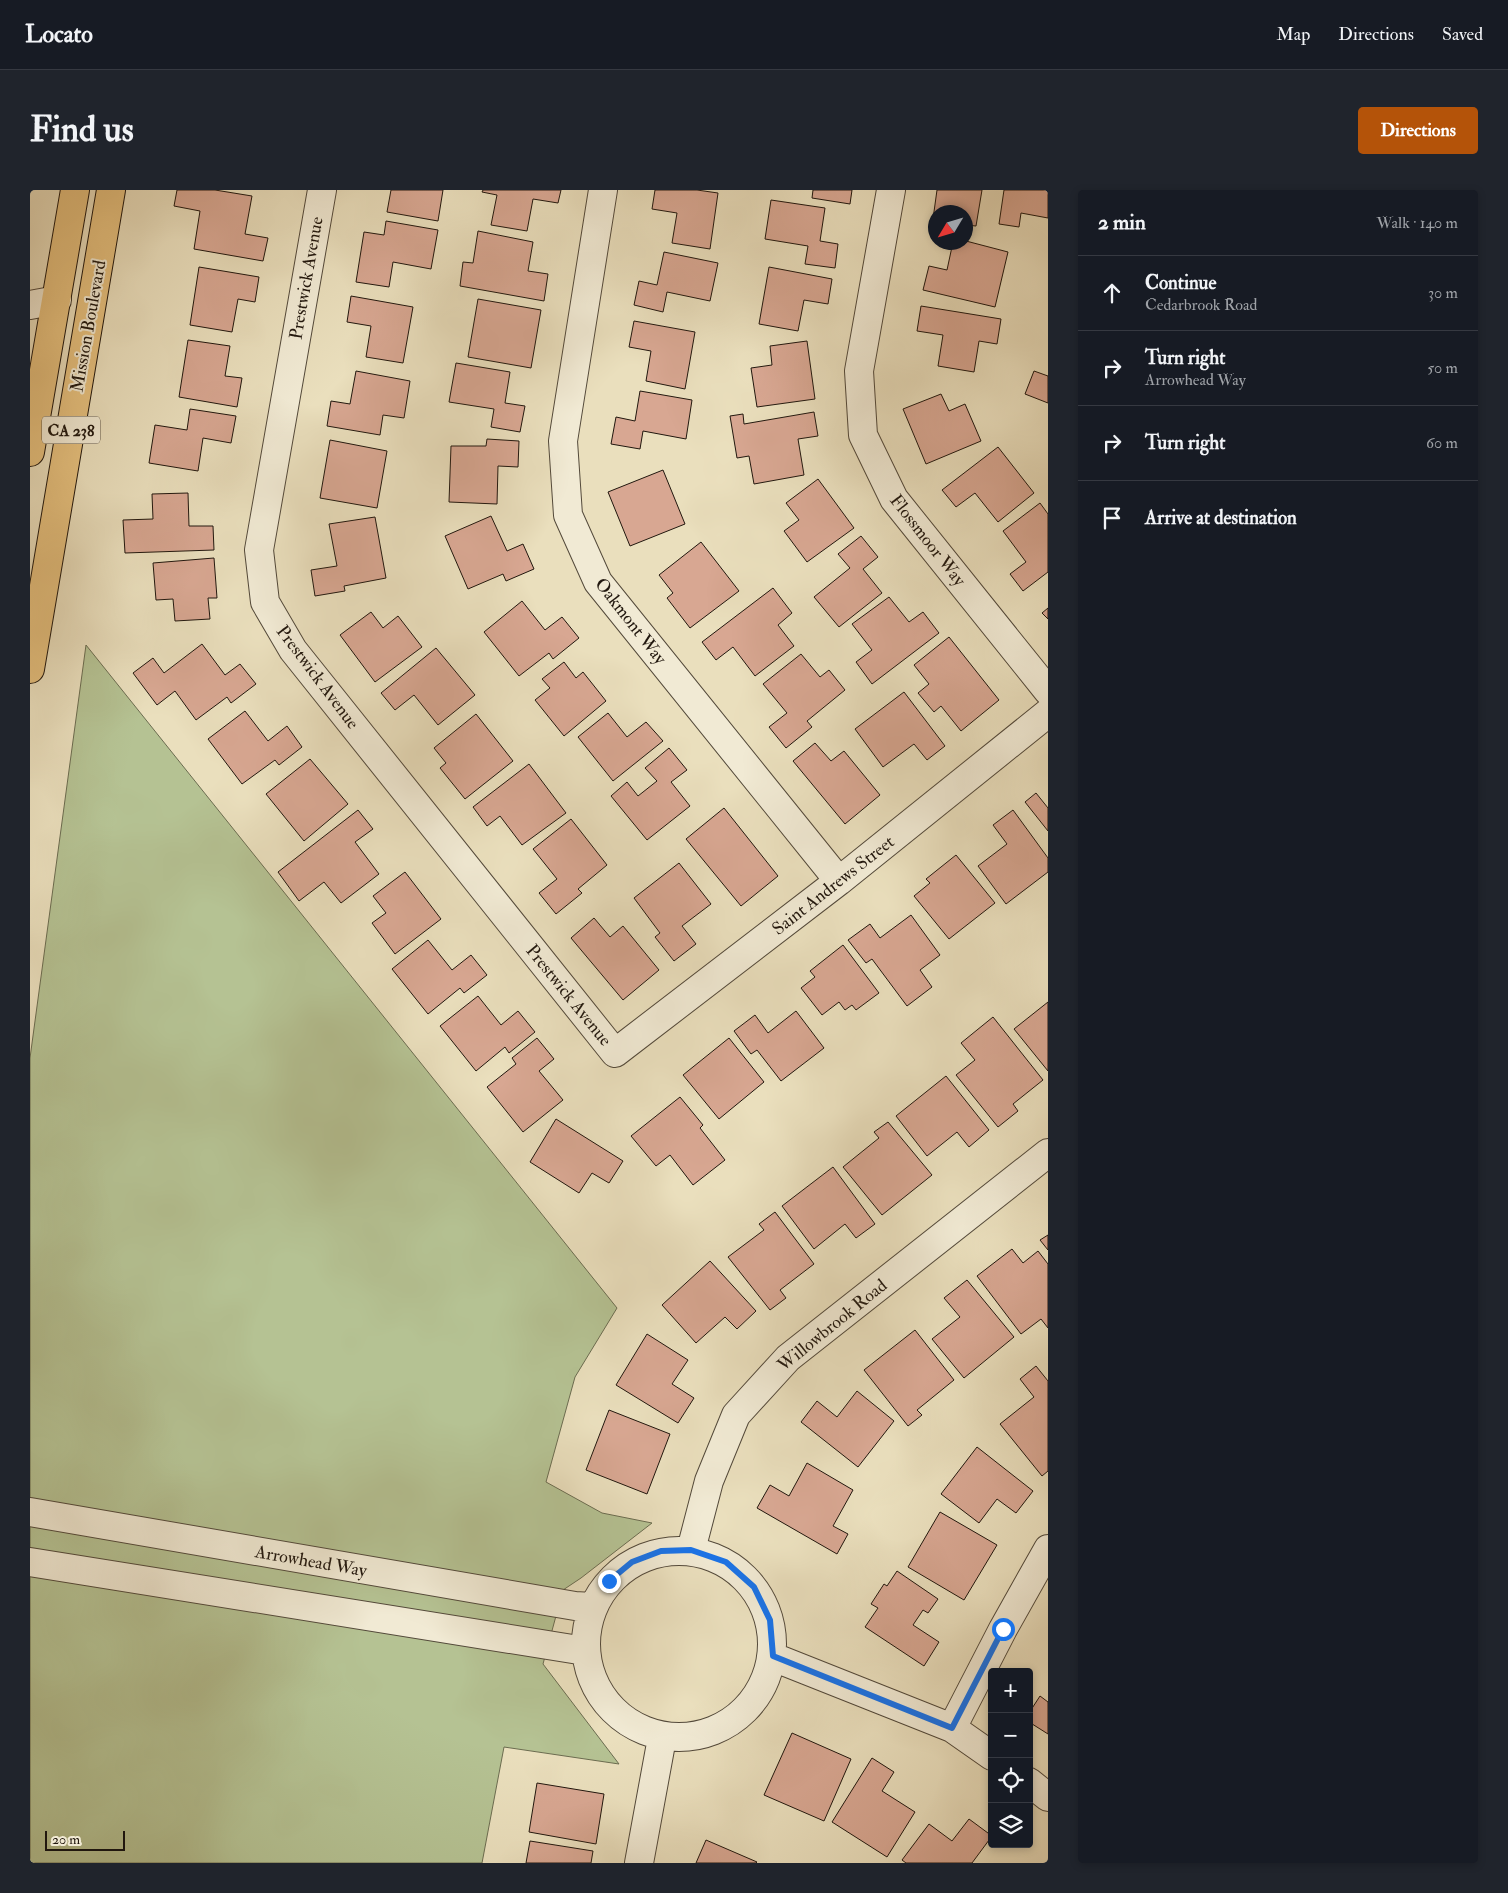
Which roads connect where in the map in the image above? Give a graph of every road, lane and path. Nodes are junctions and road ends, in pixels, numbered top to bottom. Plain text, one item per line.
1 (75, 190) edge
2 (111, 190) edge
3 (322, 190) edge
4 (603, 190) edge
5 (891, 190) edge
6 (57, 300) junction
7 (30, 305) edge
8 (30, 452) edge
9 (30, 670) edge
10 (1048, 691) edge
11 (1048, 713) edge
12 (839, 881) junction
13 (615, 1053) joint
14 (1048, 1153) edge
15 (30, 1512) edge
16 (1048, 1549) edge
17 (691, 1550) junction
18 (30, 1562) edge
19 (592, 1607) junction
20 (585, 1651) junction
21 (773, 1656) junction
22 (952, 1728) junction
23 (662, 1738) junction
24 (988, 1753) edge
25 (1033, 1785) edge
26 (1048, 1796) edge
27 (640, 1863) edge

1 - 6 main road, Mission Boulevard / CA 238
2 - 9 main road, Mission Boulevard / CA 238
3 - 13 street, Prestwick Avenue
4 - 12 street, Oakmont Way
5 - 10 street, Flossmoor Way
6 - 7 street
6 - 8 main road, Mission Boulevard / CA 238
11 - 12 street, Saint Andrews Street
12 - 13 street, Saint Andrews Street
14 - 17 street, Willowbrook Road
15 - 19 street, Arrowhead Way
16 - 22 street
17 - 19 street
17 - 21 street
18 - 20 street
19 - 20 street
20 - 23 street
21 - 22 street
21 - 23 street
22 - 24 street
23 - 27 street
25 - 26 street

